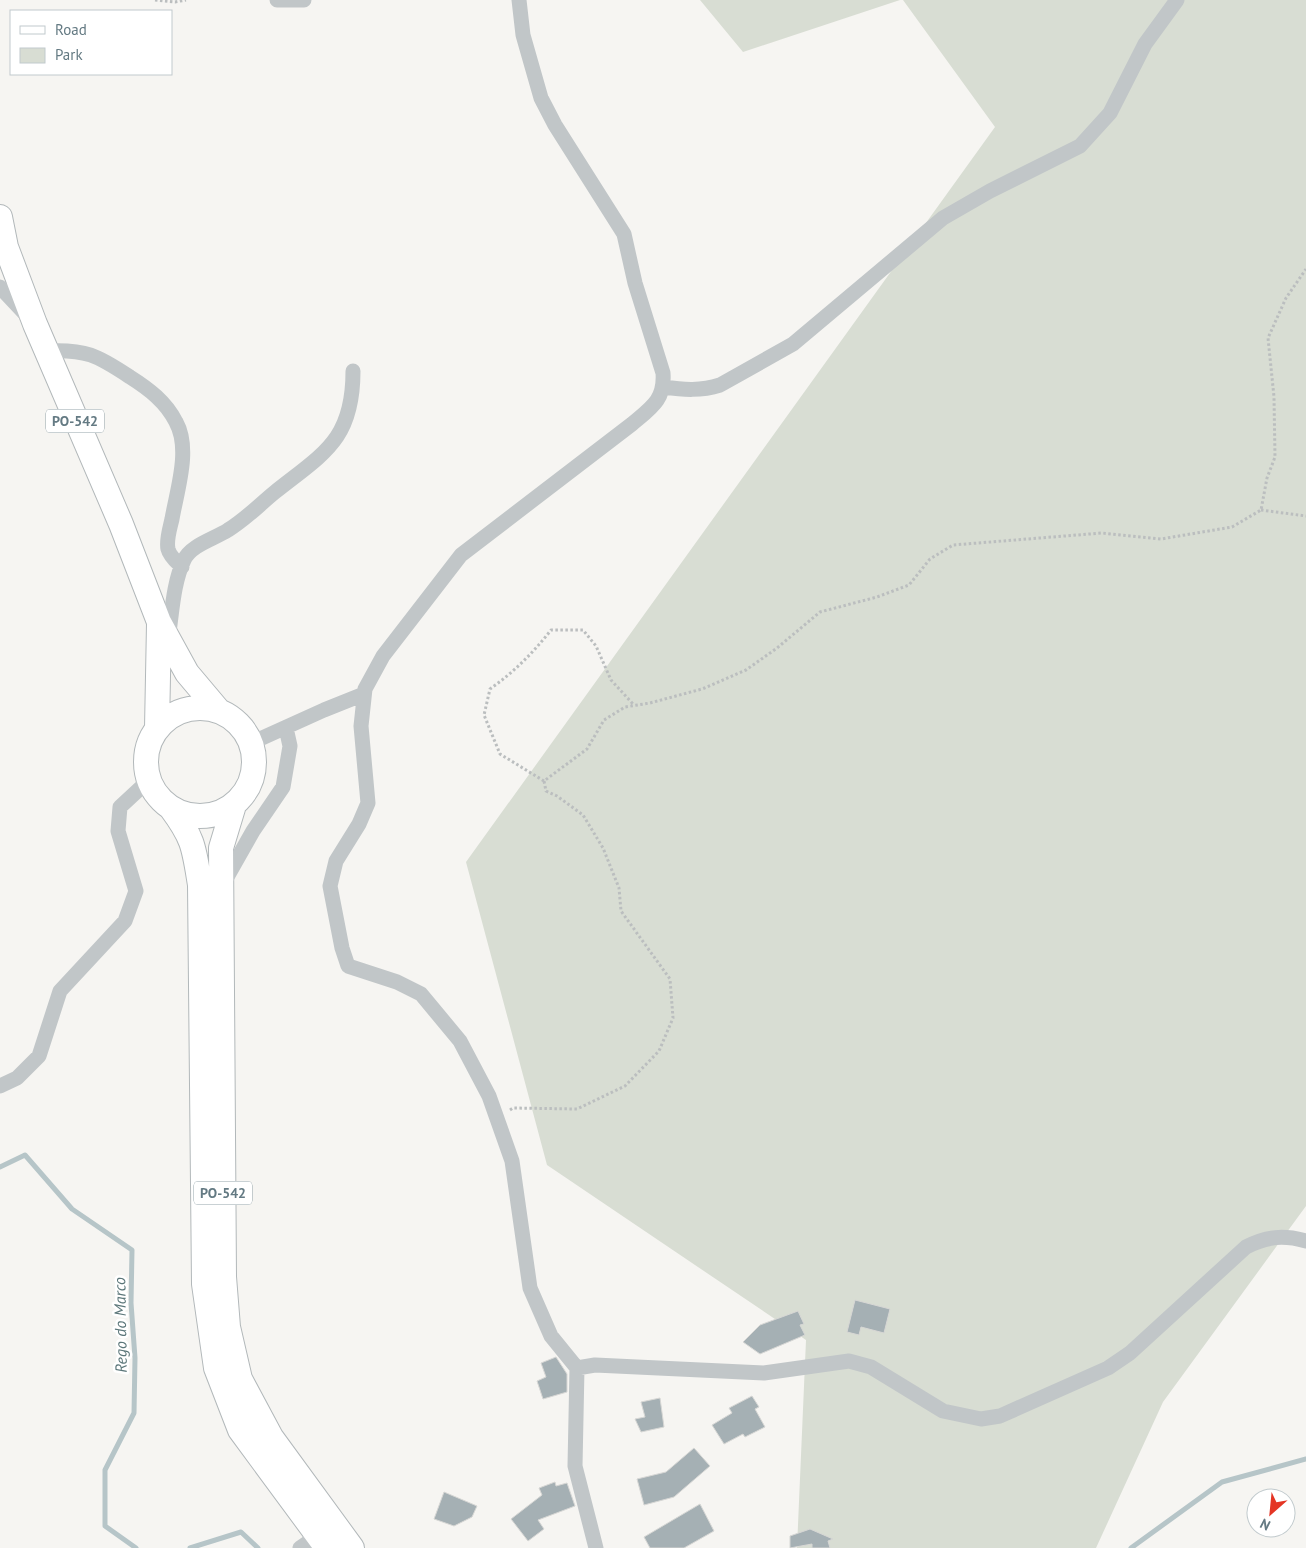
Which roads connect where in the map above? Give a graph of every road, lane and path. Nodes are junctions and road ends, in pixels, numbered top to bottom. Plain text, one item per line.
1 (155, 0) edge
2 (186, 0) edge
3 (277, 0) edge
4 (304, 0) edge
5 (519, 0) edge
6 (1177, 0) edge
7 (0, 217) edge
8 (1306, 270) edge
9 (0, 286) edge
10 (35, 324) junction
11 (46, 351) junction
12 (353, 371) dead end
13 (664, 387) junction
14 (1261, 510) junction
15 (1306, 516) edge
16 (182, 567) junction
17 (164, 631) junction
18 (364, 694) junction
19 (633, 704) junction
20 (219, 711) junction
21 (157, 728) junction
22 (286, 728) junction
23 (252, 743) junction
24 (148, 781) junction
25 (544, 781) junction
26 (234, 805) junction
27 (171, 808) junction
28 (222, 886) junction
29 (0, 1086) edge
30 (498, 1119) junction
31 (1306, 1241) edge
32 (577, 1368) junction
33 (315, 1544) edge
34 (352, 1548) edge
35 (596, 1548) edge

1 - 2 path
3 - 4 street
5 - 13 street
6 - 13 street
7 - 10 main road, PO-542
8 - 14 path
9 - 10 street
10 - 11 main road, PO-542
11 - 16 street
11 - 17 main road, PO-542
12 - 16 street
13 - 18 street
14 - 15 path
14 - 19 path
16 - 17 street
17 - 20 main road, PO-542
17 - 21 main road, PO-542
18 - 22 street
18 - 30 street
19 - 25 path
19 - 25 path
20 - 21 main road, PO-542
20 - 23 main road, PO-542
21 - 24 main road, PO-542
22 - 23 street
22 - 28 street
23 - 26 main road, PO-542
24 - 27 main road, PO-542
24 - 29 street
25 - 30 path
26 - 27 main road, PO-542
26 - 28 main road, PO-542
27 - 33 main road, PO-542
28 - 34 main road, PO-542
30 - 32 street
31 - 32 street
32 - 35 street

